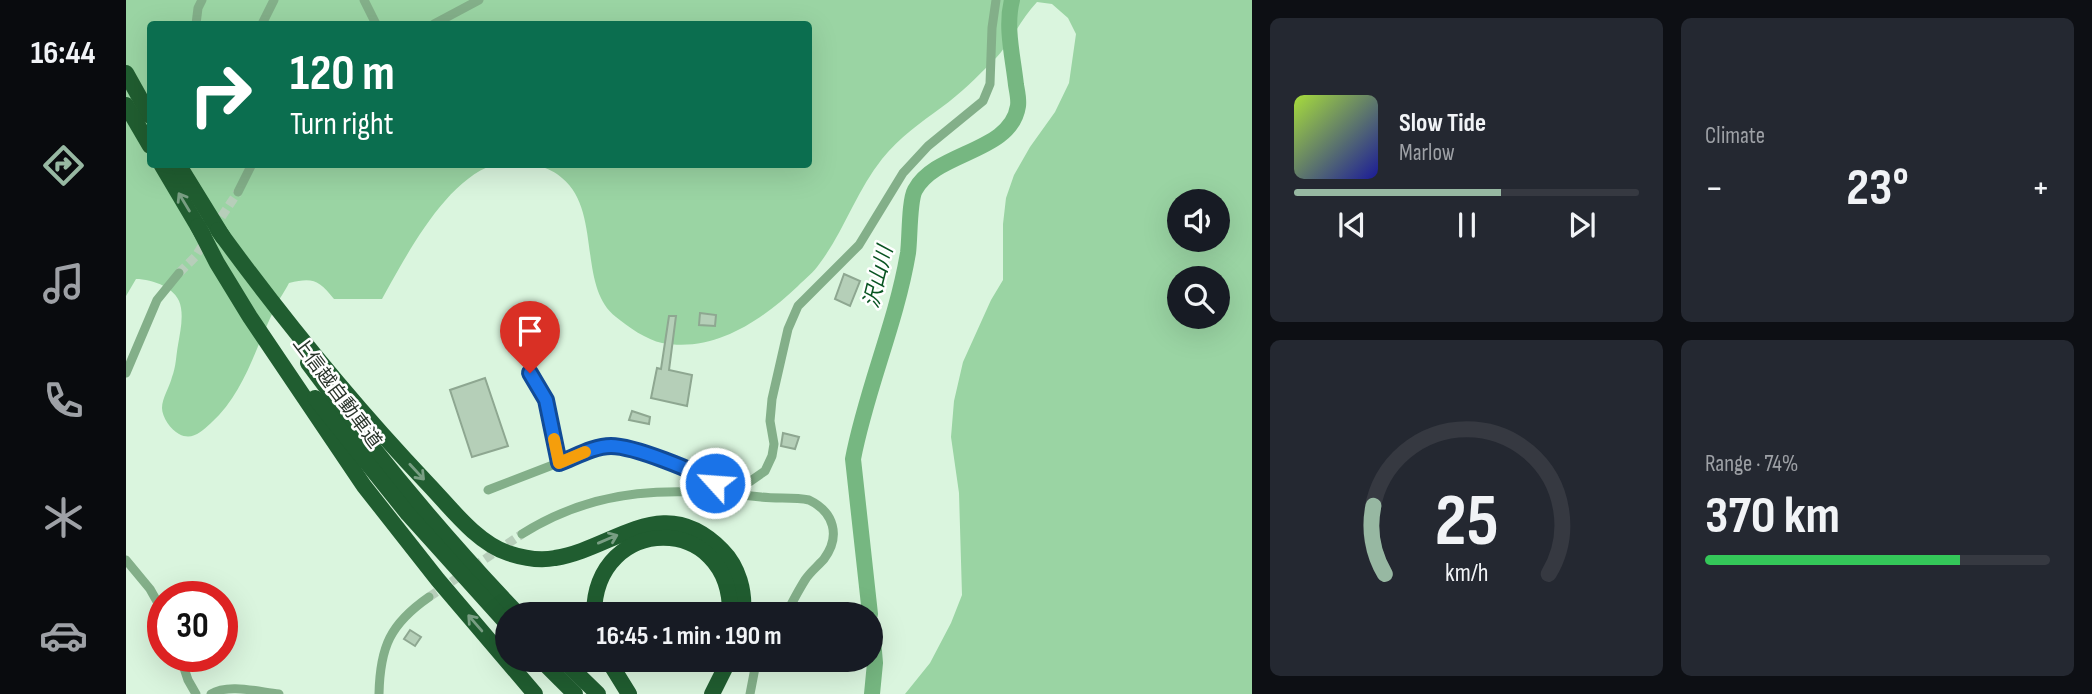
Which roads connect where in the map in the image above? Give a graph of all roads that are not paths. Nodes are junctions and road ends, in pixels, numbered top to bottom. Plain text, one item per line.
1 (202, 0) edge
2 (274, 0) edge
3 (364, 0) edge
4 (479, 0) edge
5 (996, 0) edge
6 (196, 21) edge
7 (264, 21) edge
8 (374, 21) edge
9 (440, 21) edge
10 (126, 73) edge
11 (126, 104) edge
12 (147, 111) edge
13 (147, 141) edge
14 (163, 168) edge
15 (180, 168) edge
16 (251, 168) edge
17 (239, 192) tunnel mouth
18 (198, 226) junction
19 (218, 230) junction
20 (178, 273) tunnel mouth
21 (126, 373) edge
22 (530, 373) dead end
23 (559, 463) junction
24 (488, 490) dead end
25 (732, 494) junction
26 (522, 534) tunnel mouth
27 (126, 560) edge
28 (147, 585) edge
29 (429, 597) tunnel mouth
30 (507, 602) edge
31 (594, 602) edge
32 (730, 602) edge
33 (743, 602) edge
34 (793, 602) edge
35 (495, 611) edge
36 (185, 672) edge
37 (553, 672) edge
38 (575, 672) edge
39 (615, 672) edge
40 (712, 672) edge
41 (723, 672) edge
42 (754, 672) edge
43 (196, 694) edge
44 (211, 694) edge
45 (279, 694) edge
46 (379, 694) edge
47 (535, 694) edge
48 (575, 694) edge
49 (598, 694) edge
50 (629, 694) edge
51 (701, 694) edge
52 (712, 694) edge
53 (750, 694) edge

1 - 6 street
2 - 7 street
3 - 8 street
4 - 9 street
5 - 25 street
10 - 12 highway
11 - 13 highway
18 -> 14 highway, 上信越自動車道
15 - 19 highway, 上信越自動車道
16 - 17 street
18 - 35 highway, 上信越自動車道
47 -> 18 highway
19 - 30 highway, 上信越自動車道
19 -> 33 highway
20 - 21 street
22 - 23 street
23 - 24 street
23 - 25 street
25 - 26 street
25 - 34 street
27 - 28 street
29 - 46 street
31 - 32 highway
36 - 43 street
37 - 48 highway
38 - 49 highway
39 - 50 highway
40 - 51 highway
41 - 52 highway
42 - 53 street
44 - 45 street

